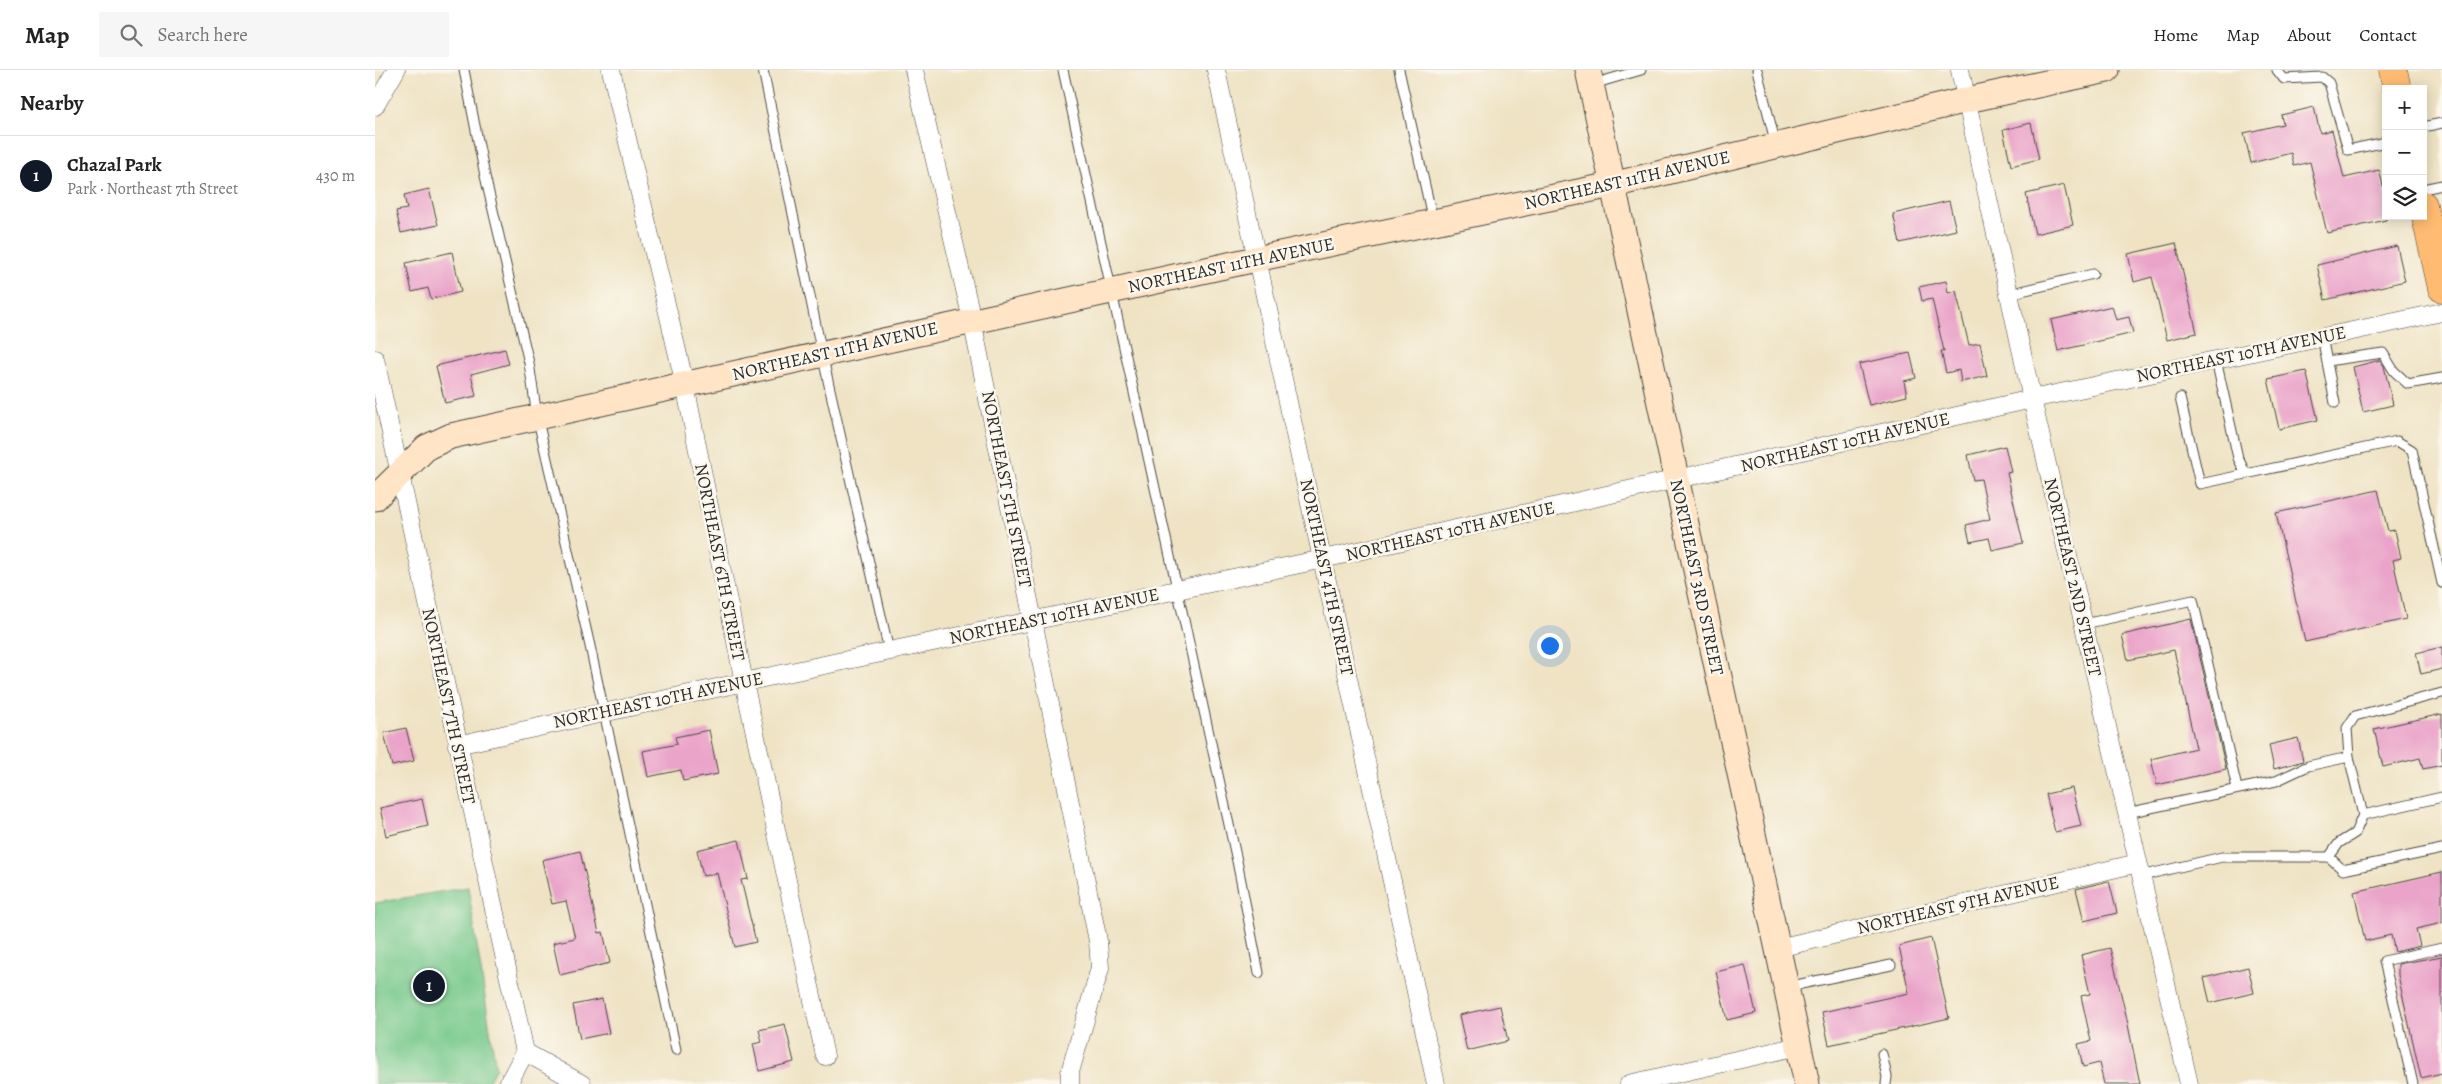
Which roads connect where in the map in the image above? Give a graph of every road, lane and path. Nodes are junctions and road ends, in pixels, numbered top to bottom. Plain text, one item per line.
1 (396, 70) edge
2 (464, 70) edge
3 (611, 70) edge
4 (763, 70) edge
5 (914, 70) edge
6 (1063, 70) edge
7 (1215, 70) edge
8 (1399, 70) edge
9 (1641, 70) edge
10 (1757, 70) edge
11 (1960, 70) edge
12 (2107, 70) edge
13 (2277, 70) edge
14 (2393, 70) edge
15 (1589, 77) edge
16 (2396, 85) edge
17 (1967, 100) junction
18 (375, 106) edge
19 (2442, 123) edge
20 (2427, 126) edge
21 (2382, 143) edge
22 (1776, 146) junction
23 (1612, 185) junction
24 (2442, 185) edge
25 (2427, 188) edge
26 (2426, 220) edge
27 (1433, 222) junction
28 (1256, 258) junction
29 (2093, 274) dead end
30 (2442, 288) edge
31 (1111, 290) junction
32 (2009, 294) junction
33 (2442, 312) edge
34 (972, 320) junction
35 (2322, 337) junction
36 (822, 354) junction
37 (375, 359) edge
38 (2217, 360) junction
39 (2327, 361) junction
40 (2442, 378) edge
41 (685, 384) junction
42 (2180, 398) dead end
43 (2032, 399) junction
44 (2335, 403) dead end
45 (537, 416) junction
46 (2247, 474) junction
47 (399, 476) junction
48 (1676, 480) junction
49 (375, 498) edge
50 (1323, 559) junction
51 (2442, 583) edge
52 (1178, 590) junction
53 (1033, 620) junction
54 (2084, 624) junction
55 (889, 651) junction
56 (744, 682) junction
57 (2442, 693) edge
58 (603, 712) junction
59 (457, 745) junction
60 (2349, 757) junction
61 (2237, 788) junction
62 (2442, 797) edge
63 (2127, 813) junction
64 (2363, 814) junction
65 (2442, 848) edge
66 (2329, 857) junction
67 (2140, 869) junction
68 (1778, 948) junction
69 (2442, 948) edge
70 (1891, 965) dead end
71 (1259, 973) dead end
72 (1787, 987) junction
73 (1799, 1046) junction
74 (676, 1050) dead end
75 (525, 1052) junction
76 (1882, 1054) dead end
77 (825, 1056) dead end
78 (508, 1084) edge
79 (582, 1084) edge
80 (1070, 1084) edge
81 (1436, 1084) edge
82 (1629, 1084) edge
83 (1807, 1084) edge
84 (1886, 1084) edge
85 (2189, 1084) edge
86 (2413, 1084) edge

1 - 18 street
2 - 45 lane
3 - 41 street, NORTHEAST 6TH STREET
4 - 36 lane
5 - 34 street, NORTHEAST 5TH STREET
6 - 31 lane
7 - 28 street, NORTHEAST 4TH STREET
8 - 27 lane
9 - 15 lane
10 - 22 lane
11 - 17 street, NORTHEAST 2ND STREET
12 - 17 street, NORTHEAST 11TH AVENUE
13 - 21 lane
14 - 16 main road
15 - 23 street, NORTHEAST 3RD STREET
17 - 22 street, NORTHEAST 11TH AVENUE
17 - 32 street, NORTHEAST 2ND STREET
19 - 20 lane
22 - 23 street, NORTHEAST 11TH AVENUE
23 - 27 street, NORTHEAST 11TH AVENUE
23 - 48 street, NORTHEAST 3RD STREET
24 - 25 lane
26 - 30 main road
27 - 28 street, NORTHEAST 11TH AVENUE
28 - 31 street, NORTHEAST 11TH AVENUE
28 - 50 street, NORTHEAST 4TH STREET
29 - 32 lane
31 - 34 street, NORTHEAST 11TH AVENUE
31 - 52 lane
32 - 43 street, NORTHEAST 2ND STREET
33 - 35 street, NORTHEAST 10TH AVENUE
34 - 36 street, NORTHEAST 11TH AVENUE
34 - 53 street, NORTHEAST 5TH STREET
35 - 38 street, NORTHEAST 10TH AVENUE
35 - 39 lane
36 - 41 street, NORTHEAST 11TH AVENUE
36 - 55 lane
37 - 47 street, NORTHEAST 7TH STREET
38 - 43 street, NORTHEAST 10TH AVENUE
38 - 46 lane
39 - 40 lane
39 - 44 lane
41 - 45 street, NORTHEAST 11TH AVENUE
41 - 56 street, NORTHEAST 6TH STREET
42 - 46 lane
43 - 48 street, NORTHEAST 10TH AVENUE
43 - 54 street, NORTHEAST 2ND STREET
45 - 47 street, NORTHEAST 11TH AVENUE
45 - 58 lane
46 - 51 lane
47 - 49 street, NORTHEAST 11TH AVENUE
47 - 59 street, NORTHEAST 7TH STREET
48 - 50 street, NORTHEAST 10TH AVENUE
48 - 68 street, NORTHEAST 3RD STREET
50 - 52 street, NORTHEAST 10TH AVENUE
50 - 81 street, NORTHEAST 4TH STREET
52 - 53 street, NORTHEAST 10TH AVENUE
52 - 71 lane
53 - 55 street, NORTHEAST 10TH AVENUE
53 - 80 street, NORTHEAST 5TH STREET
54 - 61 lane
54 - 63 street, NORTHEAST 2ND STREET
55 - 56 street, NORTHEAST 10TH AVENUE
56 - 58 street, NORTHEAST 10TH AVENUE
56 - 77 street, NORTHEAST 6TH STREET
57 - 60 lane
58 - 59 street, NORTHEAST 10TH AVENUE
58 - 74 lane
59 - 75 street, NORTHEAST 7TH STREET
60 - 61 lane
60 - 64 lane
61 - 63 lane
62 - 64 lane
63 - 67 street, NORTHEAST 2ND STREET
64 - 66 lane
65 - 66 lane
66 - 67 lane
67 - 68 street, NORTHEAST 9TH AVENUE
67 - 85 street, NORTHEAST 2ND STREET
68 - 72 street, NORTHEAST 3RD STREET
69 - 86 lane
70 - 72 lane
72 - 73 street, NORTHEAST 3RD STREET
73 - 82 street
73 - 83 street, NORTHEAST 3RD STREET
75 - 78 street
75 - 79 street
76 - 84 lane

